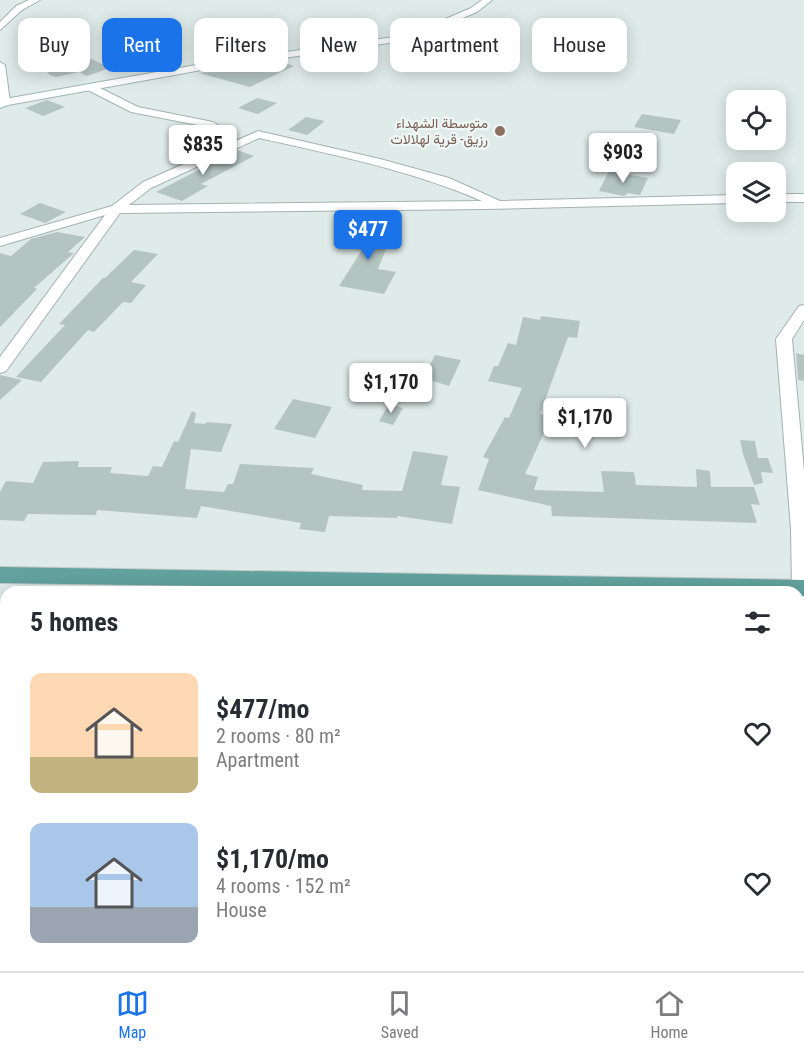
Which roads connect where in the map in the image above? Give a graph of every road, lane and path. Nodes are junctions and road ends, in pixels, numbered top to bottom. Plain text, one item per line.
1 (36, 0) edge
2 (488, 0) edge
3 (0, 27) edge
4 (0, 65) edge
5 (90, 87) junction
6 (3, 104) edge
7 (213, 125) dead end
8 (786, 198) edge
9 (804, 198) edge
10 (726, 199) edge
11 (501, 205) junction
12 (116, 209) junction
13 (0, 242) edge
14 (804, 309) edge
15 (0, 368) edge
16 (0, 575) edge
17 (679, 586) edge
18 (803, 586) edge

1 - 3 street
2 - 5 street
4 - 6 street
5 - 6 street
5 - 7 street
8 - 9 street
10 - 11 street
11 - 12 street
11 - 12 street
12 - 13 street
12 - 15 street
14 - 18 street
16 - 17 main road

